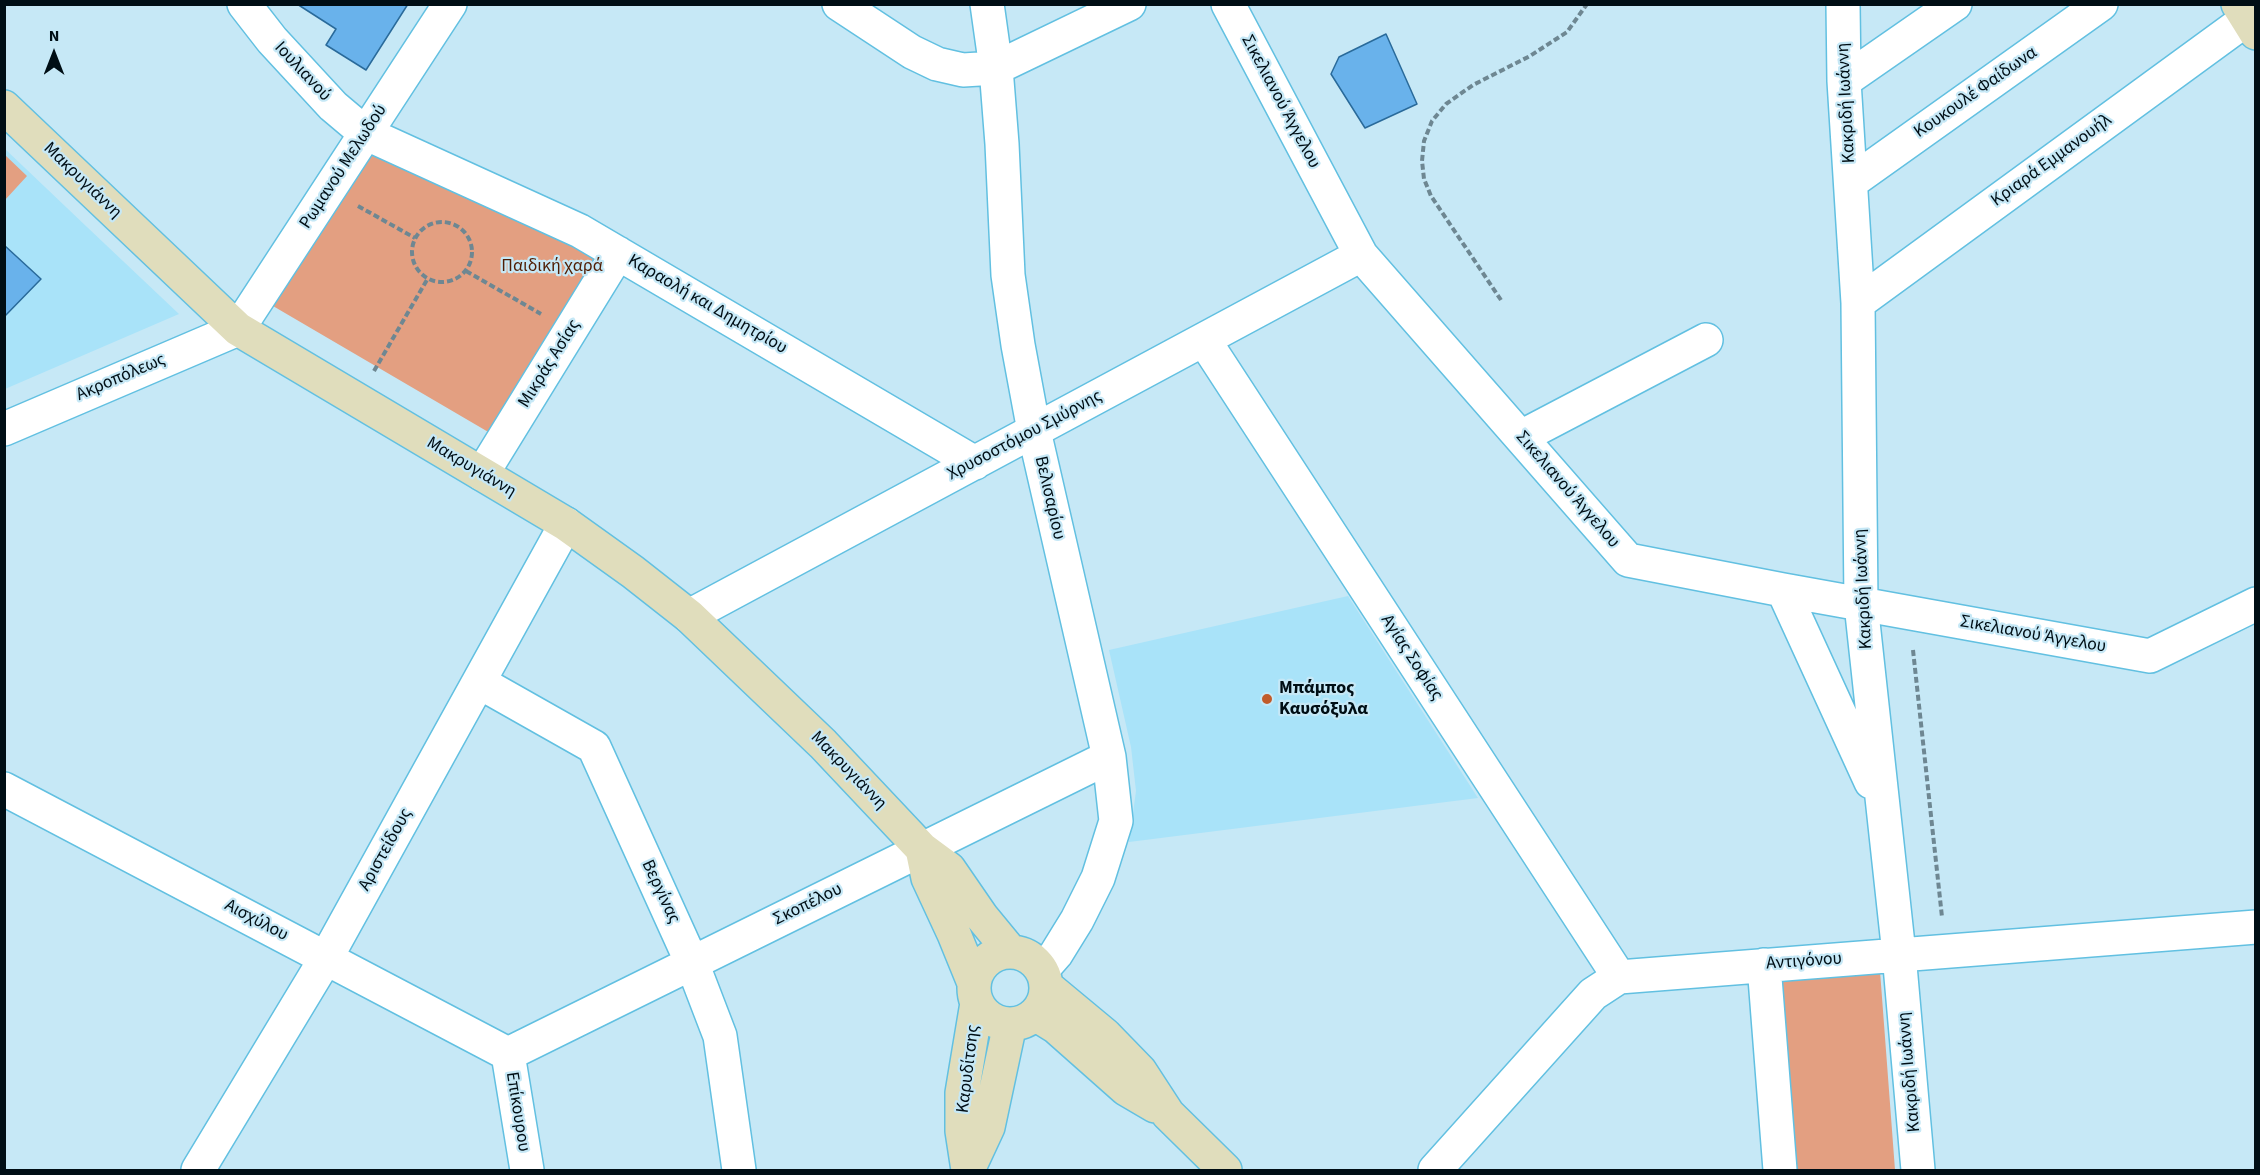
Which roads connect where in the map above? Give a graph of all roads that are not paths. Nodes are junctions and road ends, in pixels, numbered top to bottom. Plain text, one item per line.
1 (244, 4) edge
2 (450, 4) edge
3 (839, 4) edge
4 (987, 4) edge
5 (1128, 4) edge
6 (1228, 4) edge
7 (1843, 4) edge
8 (1955, 4) edge
9 (2101, 4) edge
10 (2247, 19) edge
11 (996, 68) junction
12 (1844, 81) junction
13 (4, 107) edge
14 (365, 133) junction
15 (1851, 182) junction
16 (618, 253) junction
17 (1361, 255) junction
18 (1858, 303) junction
19 (238, 329) junction
20 (1204, 340) junction
21 (1706, 340) dead end
22 (4, 429) edge
23 (1034, 431) junction
24 (1521, 437) junction
25 (975, 463) junction
26 (482, 474) junction
27 (566, 524) junction
28 (1783, 590) junction
29 (1861, 604) junction
30 (2256, 604) edge
31 (689, 616) junction
32 (479, 682) junction
33 (1109, 756) junction
34 (4, 789) edge
35 (1884, 809) junction
36 (922, 849) junction
37 (2256, 927) edge
38 (1010, 951) junction
39 (1899, 954) junction
40 (326, 958) junction
41 (693, 963) junction
42 (1764, 965) junction
43 (1619, 977) junction
44 (975, 993) junction
45 (1033, 998) junction
46 (508, 1054) junction
47 (198, 1170) edge
48 (526, 1170) edge
49 (739, 1170) edge
50 (968, 1170) edge
51 (1225, 1170) edge
52 (1435, 1170) edge
53 (1780, 1170) edge
54 (1918, 1170) edge

1 - 14 street, Ιουλιανού
2 - 14 street, Ρωμανού Μελωδού
3 - 11 street
4 - 11 street, Βελισαρίου
5 - 11 street
6 - 17 street, Σικελιανού Άγγελου
7 - 12 street, Κακριδή Ιωάννη
8 - 12 street
9 - 15 street, Κουκουλέ Φαίδωνα
10 - 18 street, Κριαρά Εμμανουήλ
11 - 23 street, Βελισαρίου
12 - 15 street, Κακριδή Ιωάννη
13 - 19 street, Μακρυγιάννη
14 - 16 street, Καραολή και Δημητρίου
14 - 19 street, Ρωμανού Μελωδού
15 - 18 street, Κακριδή Ιωάννη
16 - 25 street, Καραολή και Δημητρίου
16 - 26 street, Μικράς Ασίας
17 - 20 street, Χρυσοστόμου Σμύρνης
17 - 24 street, Σικελιανού Άγγελου
18 - 29 street, Κακριδή Ιωάννη
19 - 22 street, Ακροπόλεως
19 - 26 street, Μακρυγιάννη
20 - 23 street, Χρυσοστόμου Σμύρνης
20 - 43 street, Αγίας Σοφίας
21 - 24 street
23 - 25 street, Χρυσοστόμου Σμύρνης
23 - 33 street, Βελισαρίου
24 - 28 street, Σικελιανού Άγγελου
25 - 31 street, Χρυσοστόμου Σμύρνης
26 - 27 street, Μακρυγιάννη
27 - 31 street, Μακρυγιάννη
27 - 32 street, Αριστείδους
28 - 29 street, Σικελιανού Άγγελου
28 - 35 street
29 - 30 street, Σικελιανού Άγγελου
29 - 35 street, Κακριδή Ιωάννη
31 - 36 street, Μακρυγιάννη
32 - 40 street, Αριστείδους
32 - 41 street, Βεργίνας
33 - 36 street, Σκοπέλου
33 - 45 street, Βελισαρίου
34 - 40 street, Αισχύλου
35 - 39 street, Κακριδή Ιωάννη
36 - 38 street, Μακρυγιάννη
36 - 41 street, Σκοπέλου
36 - 44 street, Μακρυγιάννη
37 - 39 street, Αντιγόνου
38 - 44 street
38 - 45 street, Μακρυγιάννη
39 - 42 street, Αντιγόνου
39 - 54 street, Κακριδή Ιωάννη
40 - 46 street, Αισχύλου
40 - 47 street, Αριστείδους
41 - 46 street, Σκοπέλου
41 - 49 street, Βεργίνας
42 - 43 street, Αντιγόνου
42 - 53 street
43 - 52 street, Αντιγόνου
44 - 45 street, Μακρυγιάννη
44 - 50 street, Καρυδίτσης
45 - 50 street, Καρυδίτσης
45 - 51 street, Μακρυγιάννη
46 - 48 street, Επίκουρου

